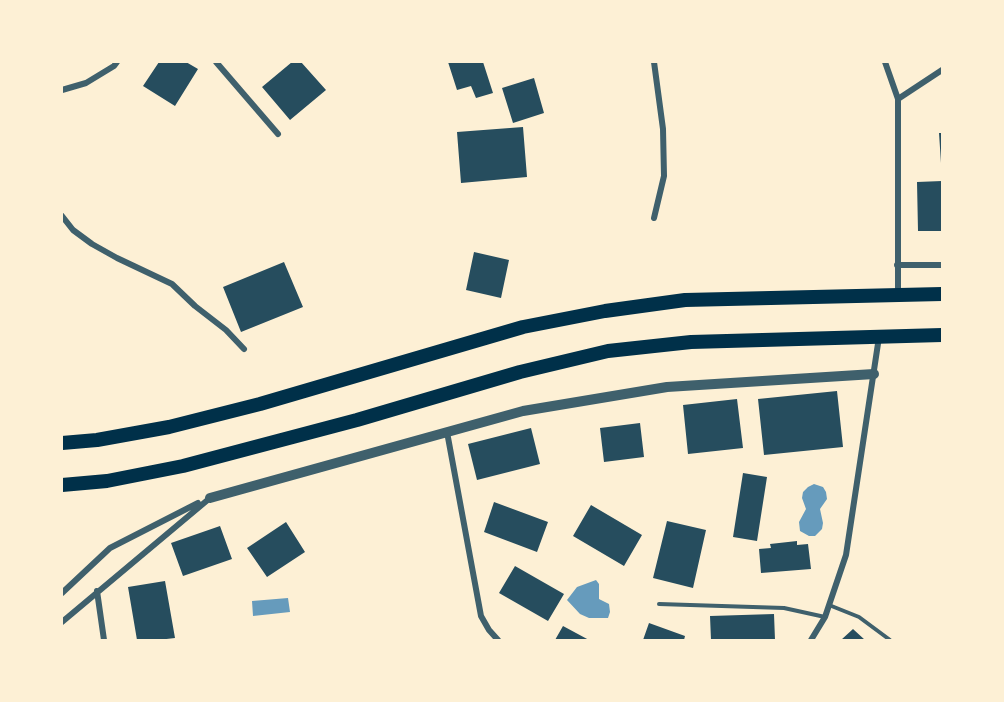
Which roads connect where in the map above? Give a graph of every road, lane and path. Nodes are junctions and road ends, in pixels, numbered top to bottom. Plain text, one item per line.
1 (117, 62) edge
2 (216, 62) edge
3 (654, 62) edge
4 (885, 62) edge
5 (942, 70) edge
6 (62, 90) edge
7 (898, 99) junction
8 (278, 134) dead end
9 (62, 216) edge
10 (654, 218) dead end
11 (897, 265) junction
12 (942, 265) edge
13 (942, 294) edge
14 (898, 295) junction
15 (942, 335) edge
16 (879, 337) junction
17 (244, 349) dead end
18 (874, 375) junction
19 (447, 432) junction
20 (62, 443) edge
21 (62, 485) edge
22 (210, 498) junction
23 (97, 591) junction
24 (62, 593) edge
25 (659, 604) dead end
26 (829, 605) junction
27 (825, 617) junction
28 (62, 622) edge
29 (104, 640) edge
30 (498, 640) edge
31 (811, 640) edge
32 (890, 640) edge

1 - 6 street
2 - 8 street
3 - 10 street
4 - 7 street
5 - 7 street
7 - 11 street
9 - 17 street
11 - 12 street
11 - 14 street
13 - 14 highway
14 - 20 highway
15 - 16 highway
16 - 18 street
16 - 21 highway
18 - 19 street
18 - 26 street
19 - 22 street
19 - 30 street
22 - 23 street
22 - 24 street
23 - 28 street
23 - 29 street
25 - 27 lane
26 - 27 street
26 - 32 lane
27 - 31 street

